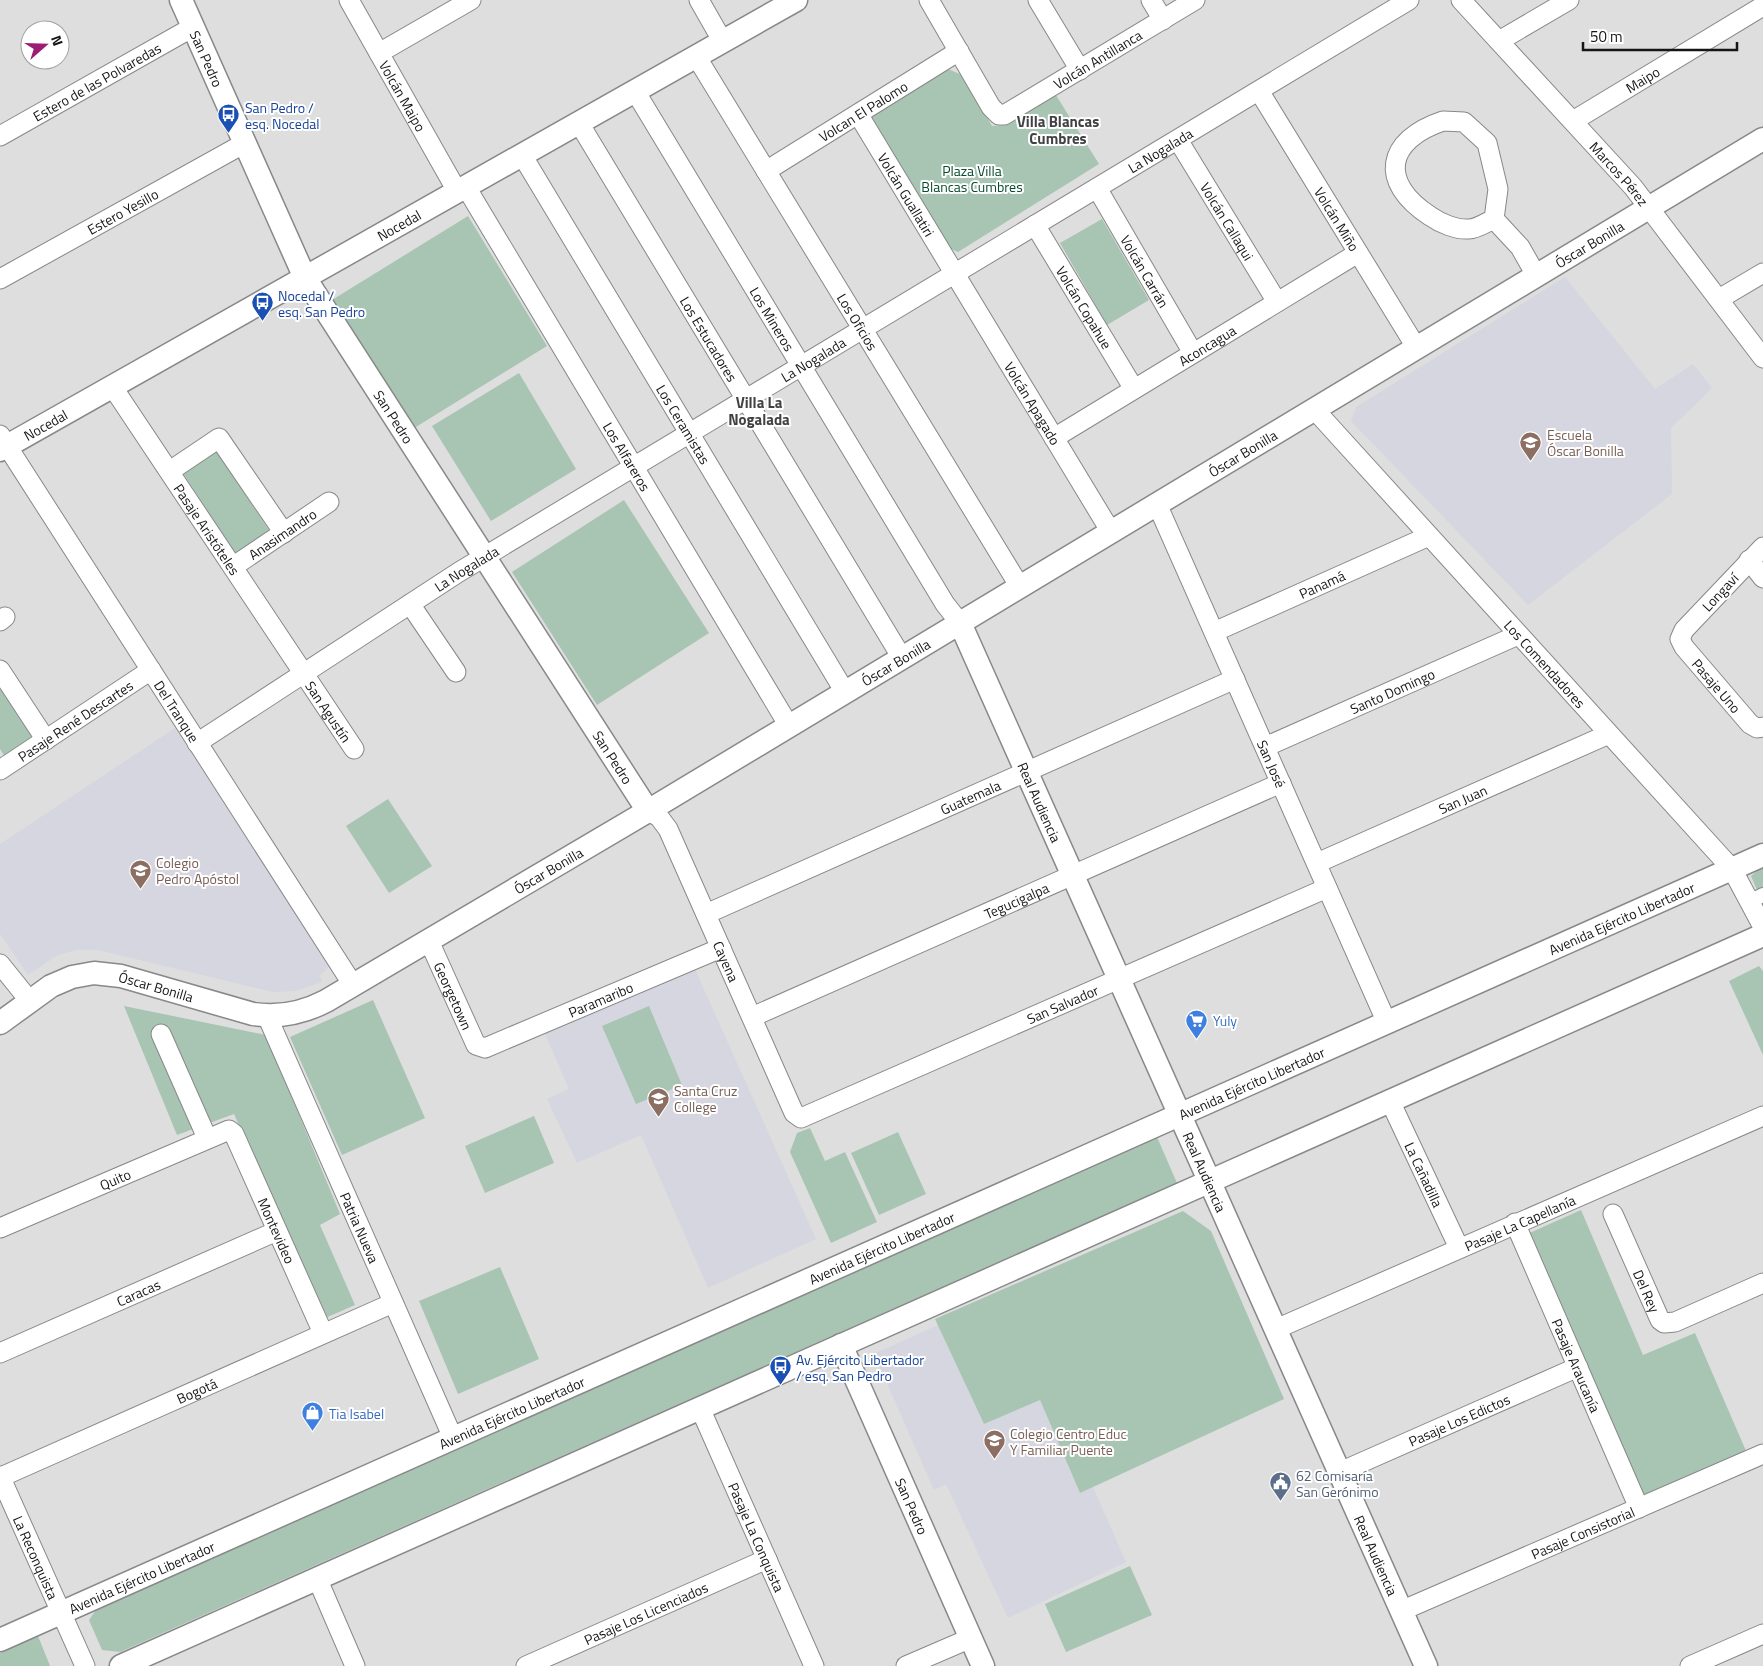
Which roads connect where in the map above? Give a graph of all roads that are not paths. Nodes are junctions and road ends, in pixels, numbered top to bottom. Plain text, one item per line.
1 (181, 0) edge
2 (349, 0) edge
3 (471, 0) edge
4 (699, 0) edge
5 (796, 0) edge
6 (929, 0) edge
7 (1038, 0) edge
8 (1151, 0) edge
9 (1195, 0) edge
10 (1408, 0) edge
11 (1461, 0) edge
12 (1569, 0) edge
13 (1763, 6) edge
14 (1163, 20) junction
15 (193, 27) junction
16 (1499, 41) junction
17 (723, 42) junction
18 (959, 51) junction
19 (379, 53) junction
20 (696, 56) junction
21 (1080, 70) junction
22 (634, 91) junction
23 (1259, 91) junction
24 (858, 114) junction
25 (1572, 121) junction
26 (579, 123) junction
27 (0, 136) edge
28 (1763, 139) edge
29 (1178, 140) junction
30 (245, 144) junction
31 (522, 155) junction
32 (766, 171) junction
33 (1097, 188) junction
34 (462, 189) junction
35 (1650, 206) junction
36 (1494, 218) junction
37 (1036, 225) junction
38 (1358, 253) junction
39 (1763, 273) edge
40 (955, 274) junction
41 (1536, 275) junction
42 (305, 278) junction
43 (0, 279) edge
44 (1719, 299) junction
45 (1277, 302) junction
46 (863, 329) junction
47 (1416, 347) junction
48 (1193, 353) junction
49 (1763, 358) edge
50 (801, 367) junction
51 (112, 386) junction
52 (1134, 389) junction
53 (746, 399) junction
54 (1314, 409) junction
55 (689, 434) junction
56 (1054, 438) junction
57 (2, 444) edge
58 (634, 467) junction
59 (170, 471) junction
60 (329, 502) dead end
61 (1157, 504) junction
62 (1111, 532) junction
63 (284, 533) junction
64 (1429, 536) junction
65 (1763, 547) edge
66 (484, 557) junction
67 (1749, 560) junction
68 (234, 566) junction
69 (1763, 578) edge
70 (1020, 587) junction
71 (410, 604) junction
72 (960, 623) junction
73 (1214, 632) junction
74 (1518, 634) junction
75 (1680, 639) joint
76 (902, 658) junction
77 (0, 670) edge
78 (150, 670) junction
79 (456, 672) dead end
80 (304, 673) junction
81 (1235, 679) junction
82 (845, 692) junction
83 (789, 726) junction
84 (1760, 727) edge
85 (1609, 734) junction
86 (46, 740) junction
87 (197, 743) junction
88 (1265, 747) junction
89 (354, 749) dead end
90 (2, 766) edge
91 (1027, 772) junction
92 (1281, 784) junction
93 (648, 811) junction
94 (1763, 855) edge
95 (1317, 863) junction
96 (1732, 869) junction
97 (1073, 875) junction
98 (1327, 888) junction
99 (1756, 898) edge
100 (706, 914) junction
101 (1763, 927) edge
102 (1763, 935) edge
103 (429, 941) junction
104 (721, 948) junction
105 (0, 964) edge
106 (1120, 979) junction
107 (353, 985) junction
108 (29, 1000) junction
109 (267, 1016) junction
110 (752, 1017) junction
111 (0, 1023) edge
112 (1387, 1023) junction
113 (162, 1034) dead end
114 (480, 1048) joint
115 (1390, 1101) junction
116 (1180, 1115) junction
117 (1763, 1116) edge
118 (798, 1117) joint
119 (229, 1130) joint
120 (208, 1138) junction
121 (1210, 1181) junction
122 (1613, 1214) dead end
123 (1515, 1223) junction
124 (0, 1228) edge
125 (277, 1230) junction
126 (1459, 1248) junction
127 (1763, 1283) edge
128 (393, 1302) junction
129 (1276, 1329) junction
130 (323, 1333) junction
131 (841, 1345) junction
132 (0, 1353) edge
133 (1578, 1367) junction
134 (700, 1408) junction
135 (453, 1438) junction
136 (1763, 1454) edge
137 (1340, 1472) junction
138 (0, 1476) edge
139 (1639, 1508) junction
140 (766, 1559) junction
141 (317, 1578) junction
142 (1401, 1611) junction
143 (61, 1613) junction
144 (1763, 1634) edge
145 (971, 1638) junction
146 (0, 1640) edge
147 (133, 1663) edge
148 (85, 1666) edge
149 (355, 1666) edge
150 (526, 1666) edge
151 (814, 1666) edge
152 (906, 1666) edge
153 (984, 1666) edge
154 (1426, 1666) edge
155 (1690, 1666) edge

1 - 15 street, San Pedro
2 - 19 street, Volcán Maipo
3 - 19 street
4 - 17 street
5 - 17 street, Nocedal
6 - 18 street
7 - 21 street
8 - 14 street
9 - 14 street, Volcán Antillanca
10 - 23 street, La Nogalada
11 - 16 street, Marcos Pérez
12 - 16 street
13 - 25 street, Maipo
14 - 21 street, Volcán Antillanca
15 - 27 street, Estero de las Polvaredas
15 - 30 street, San Pedro
16 - 25 street, Marcos Pérez
17 - 20 street, Nocedal
18 - 21 street, Volcán Antillanca
18 - 24 street, Volcan El Palomo
19 - 34 street, Volcán Maipo
20 - 22 street, Nocedal
20 - 32 street, Los Oficios
22 - 26 street, Nocedal
22 - 50 street, Los Mineros
23 - 29 street, La Nogalada
23 - 38 street, Volcán Miño
24 - 32 street, Volcan El Palomo
24 - 40 street, Volcán Guallatiri
25 - 35 street, Marcos Pérez
26 - 31 street, Nocedal
26 - 53 street, Los Estucadores
28 - 35 street, Óscar Bonilla
29 - 33 street, La Nogalada
29 - 45 street, Volcán Callaqui
30 - 42 street, San Pedro
30 - 43 street, Estero Yesillo
31 - 34 street, Nocedal
31 - 55 street, Los Ceramistas
32 - 46 street, Los Oficios
33 - 37 street, La Nogalada
33 - 48 street, Volcán Carrán
34 - 42 street, Nocedal
34 - 58 street, Los Alfareros
35 - 41 street, Óscar Bonilla
35 - 44 street, Marcos Pérez
36 - 36 street
36 - 41 street
37 - 40 street, La Nogalada
37 - 52 street, Volcán Copahue
38 - 45 street, Aconcagua
38 - 47 street, Volcán Miño
39 - 44 street
40 - 46 street, La Nogalada
40 - 56 street, Volcán Apagado
41 - 47 street, Óscar Bonilla
42 - 51 street, Nocedal
42 - 66 street, San Pedro
44 - 49 street, Marcos Pérez
45 - 48 street, Aconcagua
46 - 50 street, La Nogalada
46 - 70 street, Los Oficios
47 - 54 street, Óscar Bonilla
48 - 52 street, Aconcagua
50 - 53 street, La Nogalada
50 - 72 street, Los Mineros
51 - 57 street, Nocedal
51 - 59 street, Pasaje Aristóteles
52 - 56 street, Aconcagua
53 - 55 street, La Nogalada
53 - 76 street, Los Estucadores
54 - 61 street, Óscar Bonilla
54 - 64 street, Los Comendadores
55 - 58 street, La Nogalada
55 - 82 street, Los Ceramistas
56 - 62 street, Volcán Apagado
57 - 78 street, Del Tranque
58 - 66 street, La Nogalada
58 - 83 street, Los Alfareros
59 - 63 street
59 - 68 street, Pasaje Aristóteles
60 - 63 street, Anasimandro
61 - 62 street, Óscar Bonilla
61 - 73 street, San José
62 - 70 street, Óscar Bonilla
63 - 68 street, Anasimandro
64 - 73 street, Panamá
64 - 74 street, Los Comendadores
65 - 67 street, Longaví
66 - 71 street, La Nogalada
66 - 93 street, San Pedro
67 - 69 street
67 - 75 street, Longaví
68 - 80 street, Pasaje Aristóteles
70 - 72 street, Óscar Bonilla
71 - 79 street
71 - 80 street, La Nogalada
72 - 76 street, Óscar Bonilla
72 - 91 street, Real Audiencia
73 - 81 street, San José
74 - 85 street, Los Comendadores
74 - 88 street, Santo Domingo
75 - 84 street, Pasaje Uno
76 - 82 street, Óscar Bonilla
77 - 86 street
78 - 86 street, Pasaje René Descartes
78 - 87 street, Del Tranque
80 - 87 street, La Nogalada
80 - 89 street, San Agustín
81 - 88 street, San José
81 - 91 street, Guatemala
82 - 83 street, Óscar Bonilla
83 - 93 street, Óscar Bonilla
85 - 95 street, San Juan
85 - 96 street, Los Comendadores
86 - 90 street, Pasaje René Descartes
87 - 107 street, Del Tranque
88 - 92 street, San José
91 - 97 street, Real Audiencia
91 - 100 street, Guatemala
92 - 95 street, San José
92 - 97 street, Tegucigalpa
93 - 100 street, Cayena
93 - 103 street, Óscar Bonilla
94 - 96 street, Avenida Ejército Libertador
95 - 98 street, San José
96 - 99 street, Los Comendadores
96 - 112 street, Avenida Ejército Libertador
97 - 106 street, Real Audiencia
97 - 110 street, Tegucigalpa
98 - 106 street, San Salvador
98 - 112 street, San José
99 - 101 street, Los Comendadores
100 - 104 street, Cayena
102 - 115 street
103 - 107 street, Óscar Bonilla
103 - 114 street, Georgetown
104 - 110 street, Cayena
104 - 114 street, Paramaribo
105 - 108 street
106 - 116 street, Real Audiencia
106 - 118 street, San Salvador
107 - 109 street, Óscar Bonilla
108 - 109 street, Óscar Bonilla
108 - 111 street, Óscar Bonilla
109 - 128 street, Patria Nueva
110 - 118 street, Cayena
112 - 116 street, Avenida Ejército Libertador
113 - 120 street
115 - 121 street
115 - 126 street, La Cañadilla
116 - 121 street, Real Audiencia
116 - 135 street, Avenida Ejército Libertador
117 - 123 street, Pasaje La Capellanía
119 - 120 street, Quito
119 - 125 street, Montevideo
120 - 124 street, Quito
121 - 129 street, Real Audiencia
121 - 131 street
122 - 127 street, Del Rey
123 - 126 street, Pasaje La Capellanía
123 - 133 street, Pasaje Araucanía
125 - 130 street, Montevideo
125 - 132 street, Caracas
126 - 129 street, Pasaje La Capellanía
128 - 130 street, Bogotá
128 - 135 street, Patria Nueva
129 - 137 street, Real Audiencia
130 - 138 street, Bogotá
131 - 134 street
131 - 145 street, San Pedro
133 - 137 street, Pasaje Los Edictos
133 - 139 street, Pasaje Araucanía
134 - 140 street, Pasaje La Conquista
134 - 141 street
135 - 143 street, Avenida Ejército Libertador
136 - 139 street, Pasaje Consistorial
137 - 142 street, Real Audiencia
138 - 143 street, La Reconquista
139 - 142 street, Pasaje Consistorial
140 - 150 street, Pasaje Los Licenciados
140 - 151 street, Pasaje La Conquista
141 - 147 street
141 - 149 street
142 - 154 street, Real Audiencia
143 - 146 street, Avenida Ejército Libertador
143 - 148 street, La Reconquista
144 - 155 street
145 - 152 street
145 - 153 street, San Pedro

